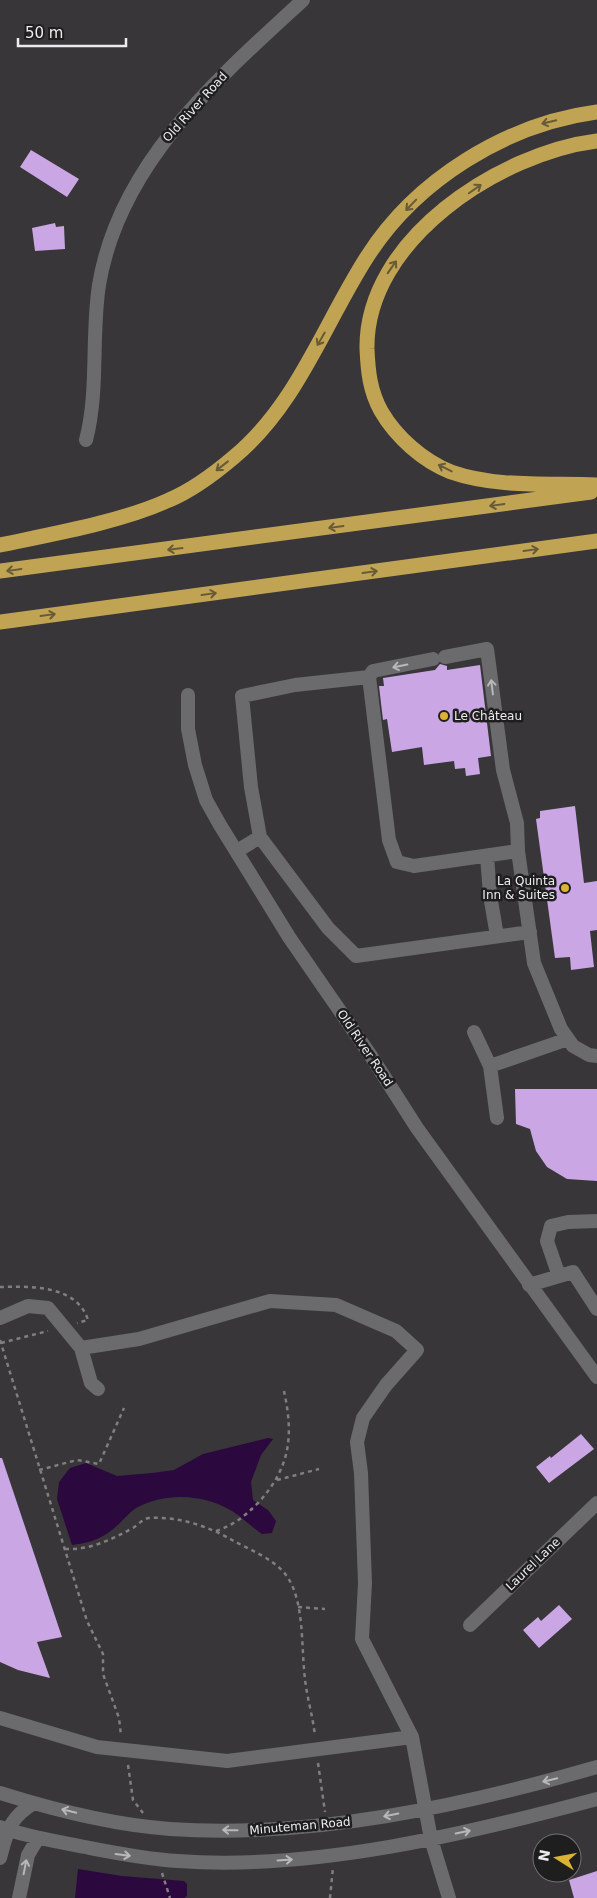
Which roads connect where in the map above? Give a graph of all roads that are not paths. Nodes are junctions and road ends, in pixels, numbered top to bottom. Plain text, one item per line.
1 (303, 0) edge
2 (597, 112) edge
3 (597, 141) edge
4 (86, 440) dead end
5 (597, 484) edge
6 (597, 491) edge
7 (597, 541) edge
8 (0, 545) edge
9 (0, 571) edge
10 (0, 622) edge
11 (369, 677) junction
12 (188, 695) dead end
13 (260, 837) junction
14 (237, 851) junction
15 (518, 852) junction
16 (487, 856) junction
17 (530, 932) junction
18 (497, 936) junction
19 (474, 1032) dead end
20 (568, 1039) junction
21 (597, 1056) edge
22 (490, 1066) junction
23 (497, 1118) dead end
24 (597, 1221) edge
25 (559, 1276) junction
26 (529, 1285) junction
27 (597, 1309) edge
28 (0, 1318) edge
29 (81, 1348) junction
30 (597, 1377) edge
31 (98, 1389) dead end
32 (597, 1503) edge
33 (470, 1625) dead end
34 (0, 1718) edge
35 (412, 1737) junction
36 (597, 1767) edge
37 (0, 1792) edge
38 (597, 1799) edge
39 (34, 1803) junction
40 (425, 1808) junction
41 (4, 1828) edge
42 (38, 1838) junction
43 (431, 1839) junction
44 (0, 1858) edge
45 (19, 1898) edge
46 (449, 1898) edge

1 - 4 street, Old River Road
2 -> 8 highway
5 -> 3 highway
6 -> 9 highway
10 -> 7 highway
11 - 13 street
15 -> 11 street
11 - 16 street
12 - 14 street, Old River Road
13 - 14 street
13 - 18 street
14 - 26 street, Old River Road
15 - 16 street
15 - 17 street
16 - 18 street
17 - 18 street
17 - 20 street
19 - 22 street
20 - 21 street
20 - 22 street
22 - 23 street
24 - 25 street
25 - 26 street
25 - 27 street
26 - 30 street, Old River Road
28 - 29 street
29 - 31 street
29 - 35 street
32 - 33 street, Laurel Lane
34 - 35 street
35 - 40 street
36 -> 40 street, Minuteman Road
37 - 39 street, Minuteman Road
43 -> 38 street
40 -> 39 street, Minuteman Road
39 - 41 street
40 - 43 street
41 - 42 street
41 - 44 street
42 -> 43 street
45 -> 42 street
43 - 46 street

